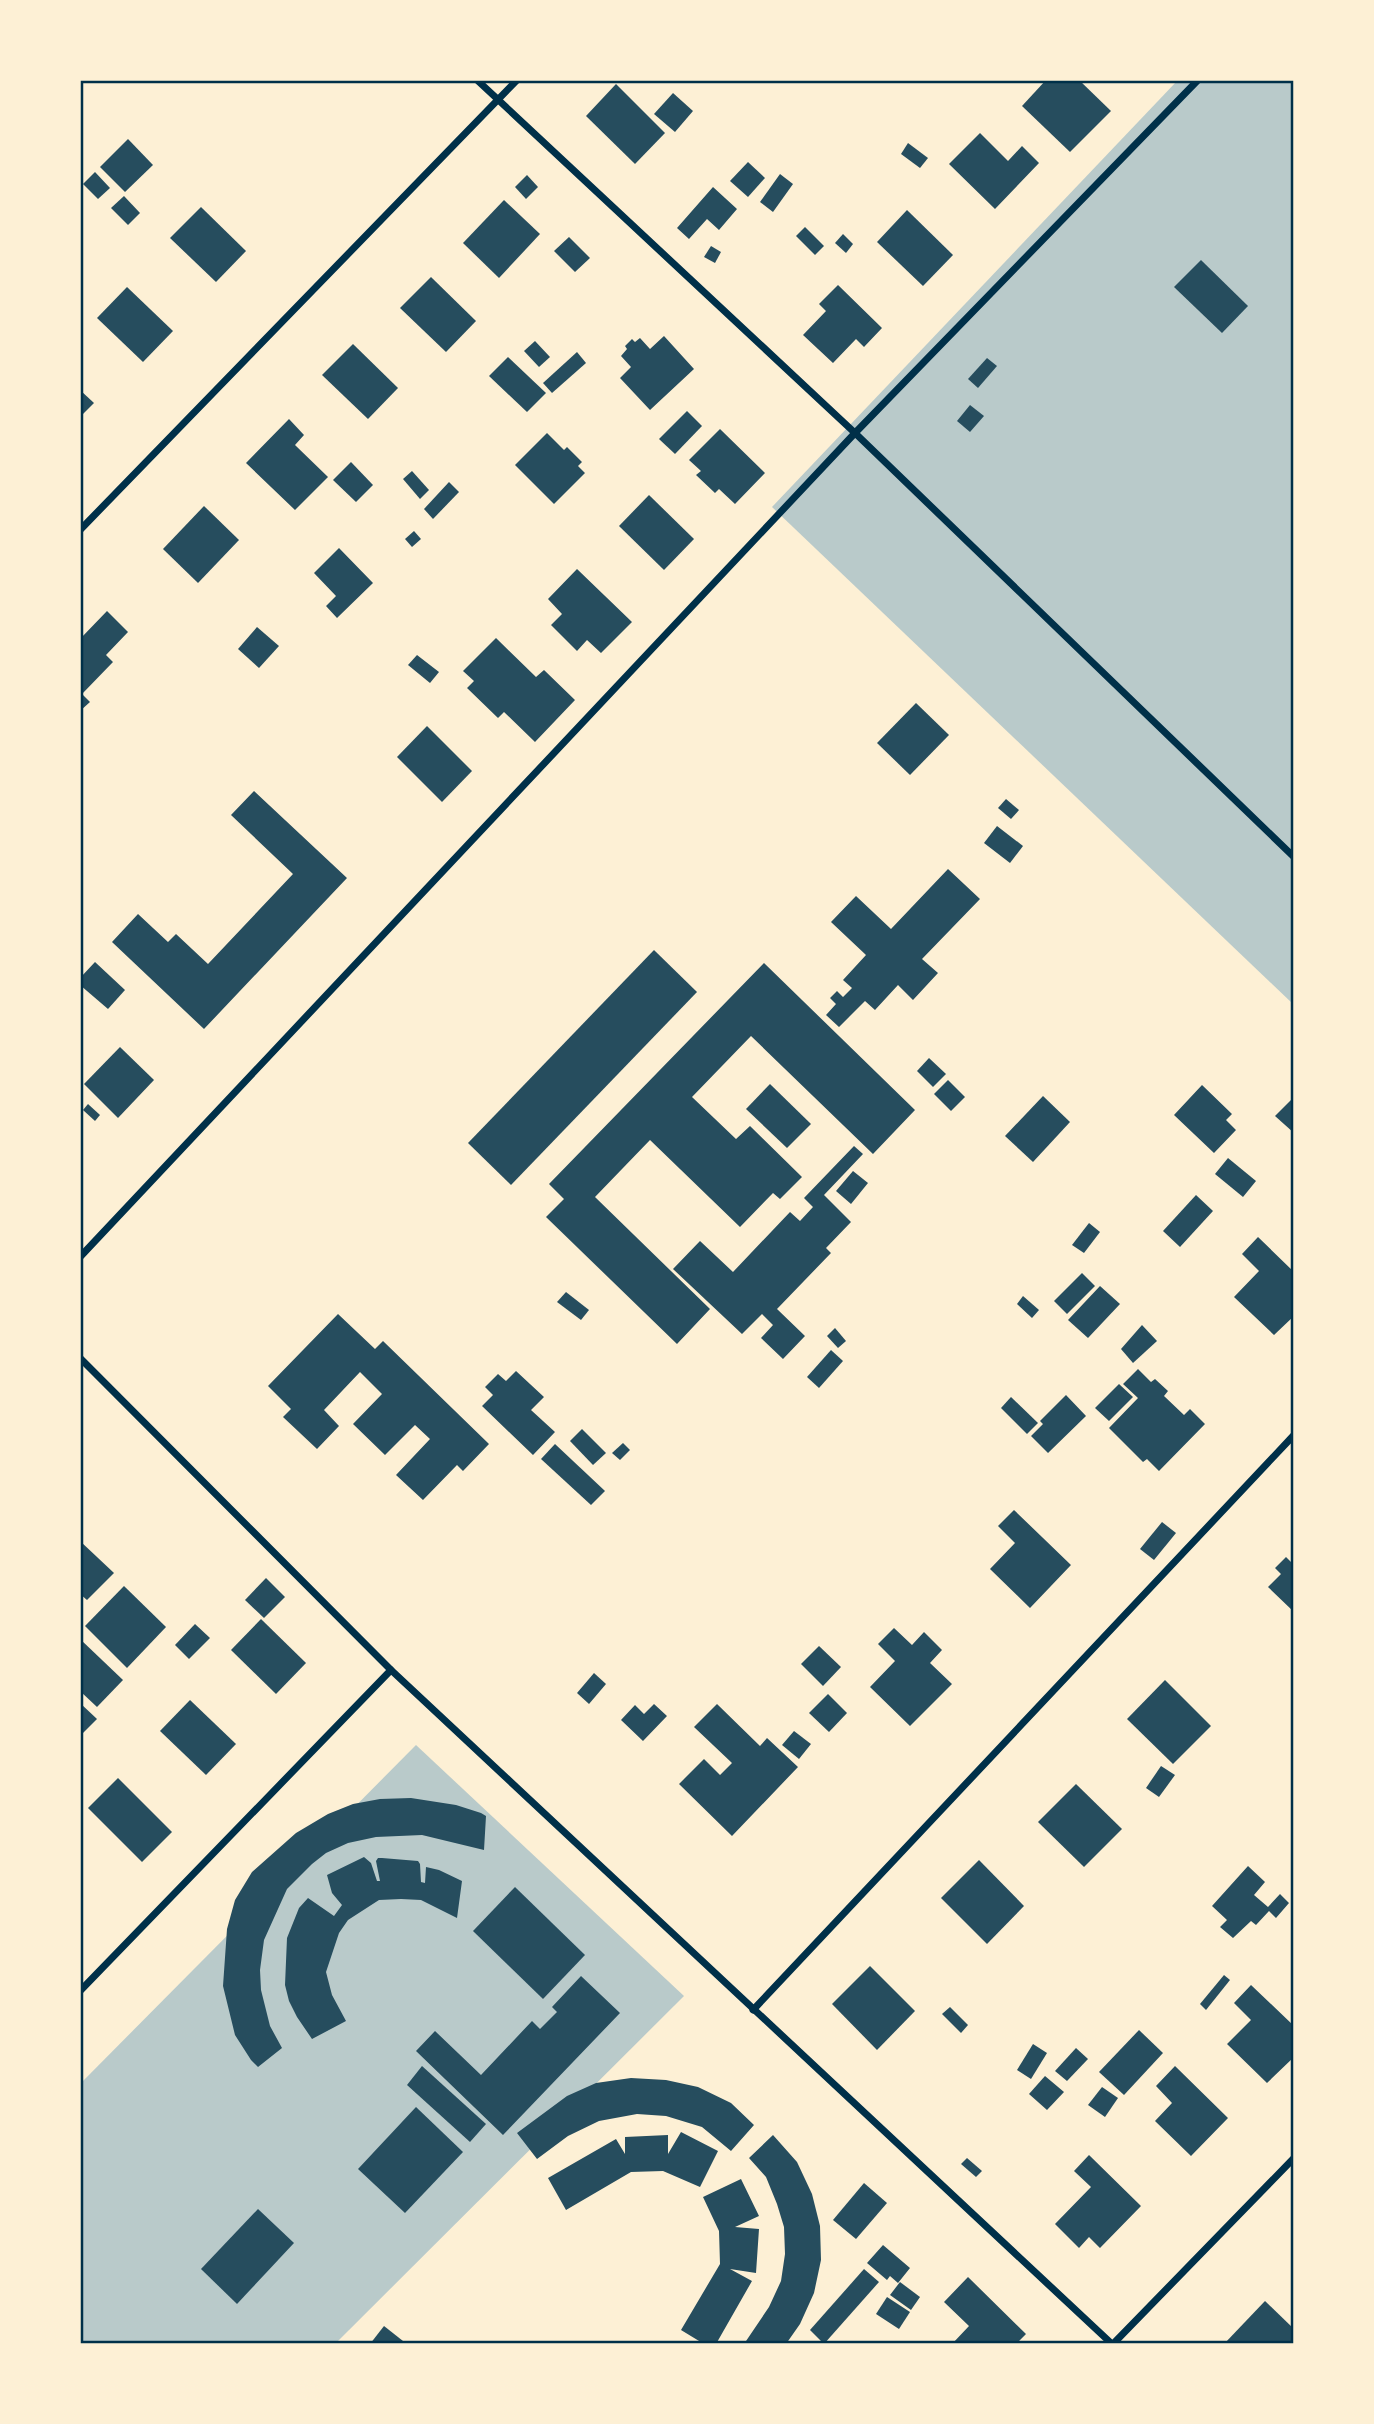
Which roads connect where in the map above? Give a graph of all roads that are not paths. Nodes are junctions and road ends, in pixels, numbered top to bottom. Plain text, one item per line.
1 (477, 80) edge
2 (517, 80) edge
3 (1198, 80) edge
4 (498, 100) junction
5 (855, 433) junction
6 (80, 530) edge
7 (1293, 857) edge
8 (80, 1257) edge
9 (80, 1358) edge
10 (1293, 1435) edge
11 (391, 1670) junction
12 (80, 1991) edge
13 (753, 2010) junction
14 (1293, 2158) edge
15 (1112, 2343) edge

1 - 4 street
2 - 4 street
3 - 5 street
4 - 5 street
4 - 6 street
5 - 7 street
5 - 8 street
9 - 11 street
10 - 13 street
11 - 12 street
11 - 13 street
13 - 15 street
14 - 15 street

